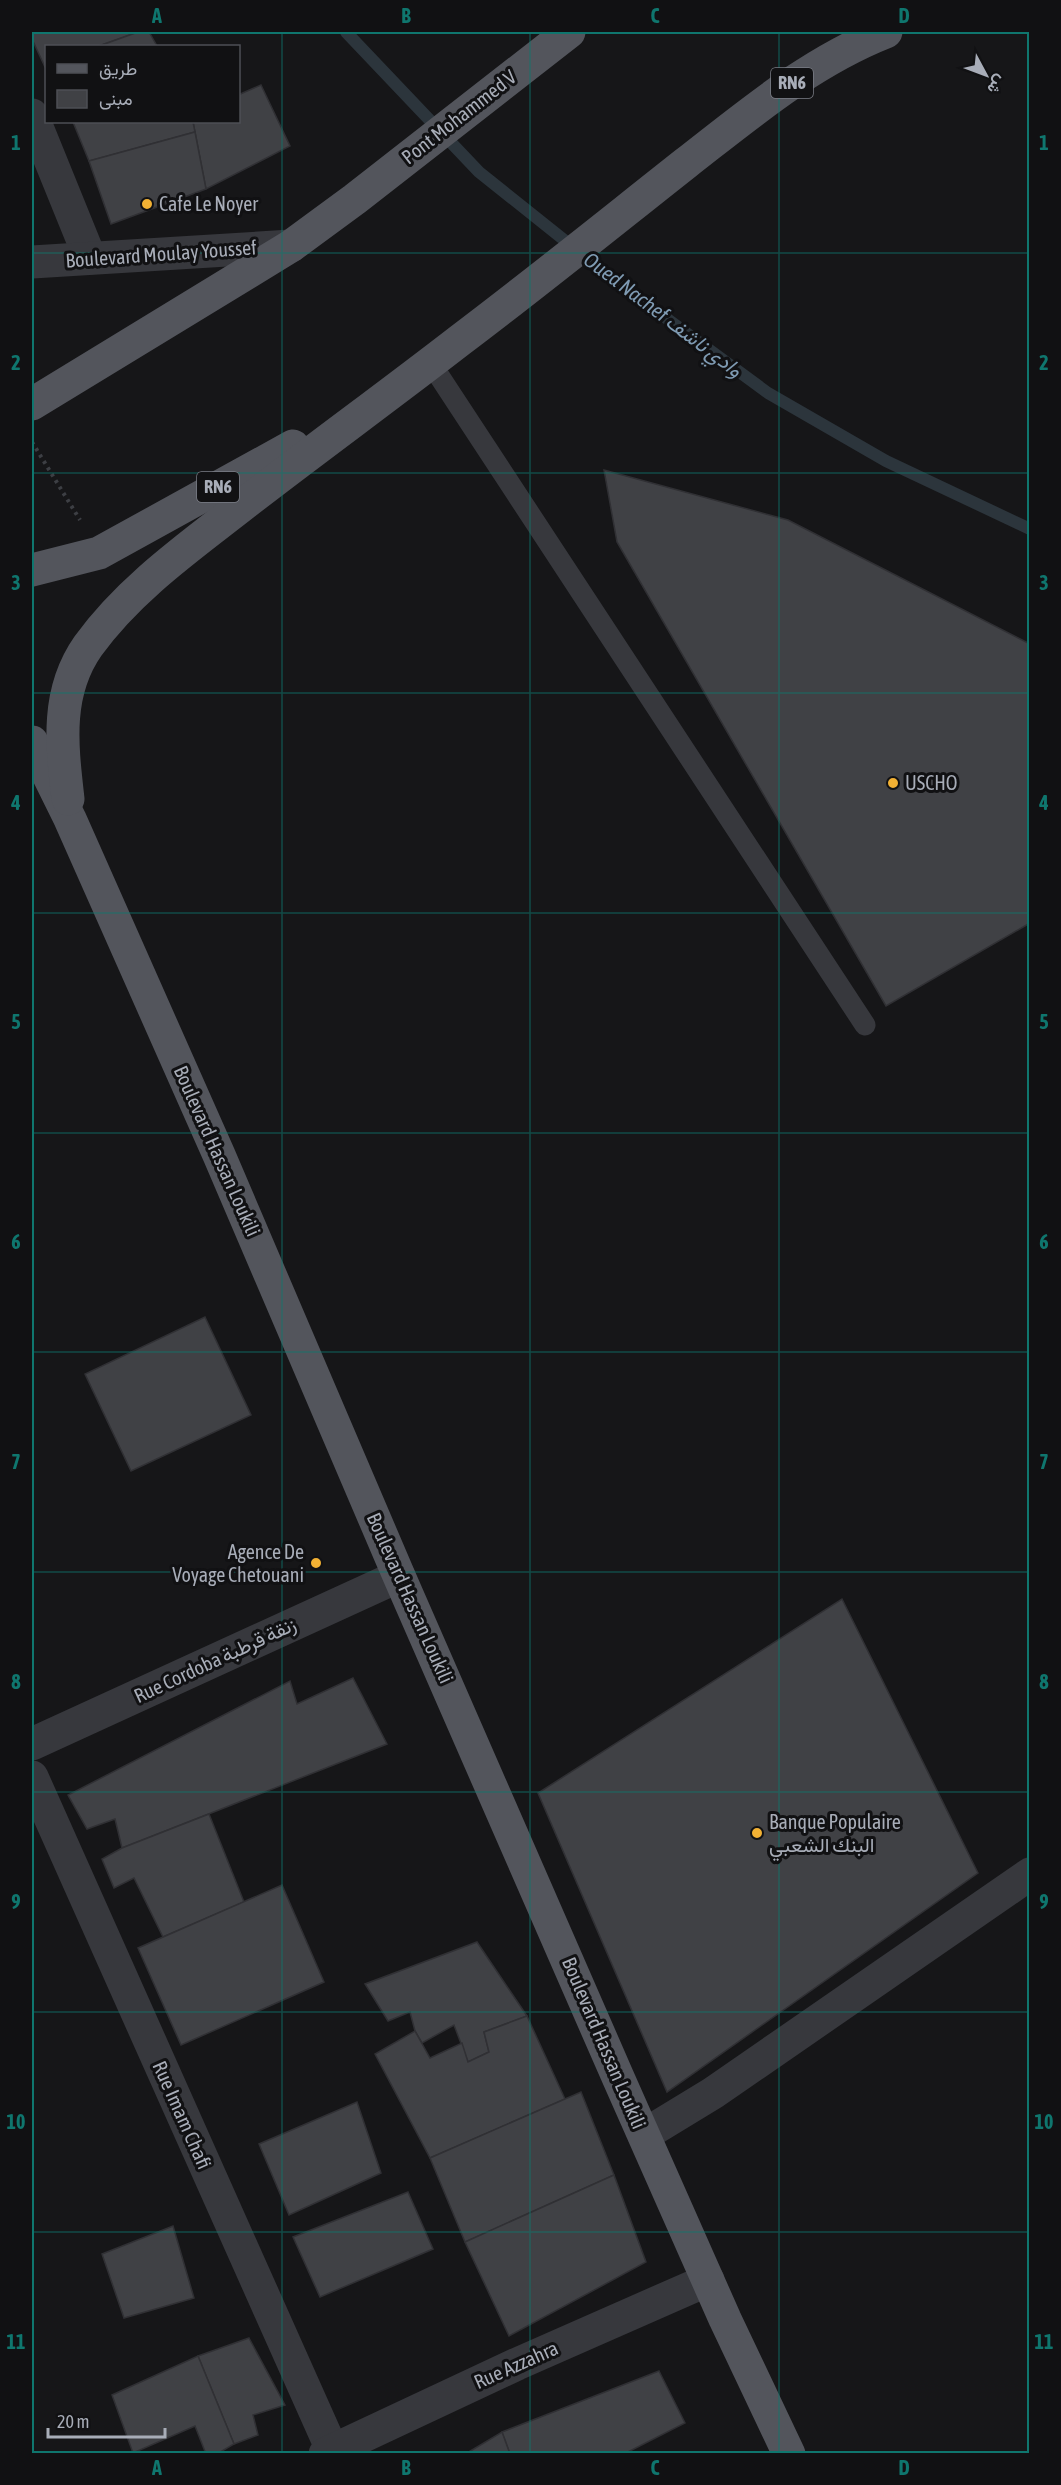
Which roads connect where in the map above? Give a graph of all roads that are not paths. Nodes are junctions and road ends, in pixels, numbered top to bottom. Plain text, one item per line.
1 (886, 32) edge
2 (566, 34) edge
3 (32, 114) edge
4 (291, 246) junction
5 (90, 258) junction
6 (32, 262) edge
7 (430, 363) junction
8 (387, 394) junction
9 (32, 404) edge
10 (32, 570) edge
11 (32, 742) edge
12 (70, 819) junction
13 (865, 1025) dead end
14 (399, 1576) junction
15 (32, 1744) edge
16 (32, 1777) edge
17 (1029, 1874) edge
18 (644, 2135) junction
19 (708, 2280) junction
20 (331, 2452) edge
21 (789, 2454) edge

1 - 7 main road, RN6
2 - 4 main road, Pont Mohammed V
3 - 5 street
4 - 5 street, Boulevard Moulay Youssef
4 - 9 main road, Pont Mohammed V
5 - 6 street, Boulevard Moulay Youssef
7 - 8 main road, RN6
7 - 13 lane
8 - 10 main road, RN6
8 - 12 main road
11 - 12 main road, Boulevard Hassan Loukili
12 - 14 main road, Boulevard Hassan Loukili
14 - 15 street, Rue Cordoba زنقة قرطبة
14 - 18 main road, Boulevard Hassan Loukili
16 - 20 street, Rue Imam Chafi
17 - 18 street
18 - 19 main road, Boulevard Hassan Loukili
19 - 20 street, Rue Azzahra
19 - 21 main road, Boulevard Hassan Loukili

